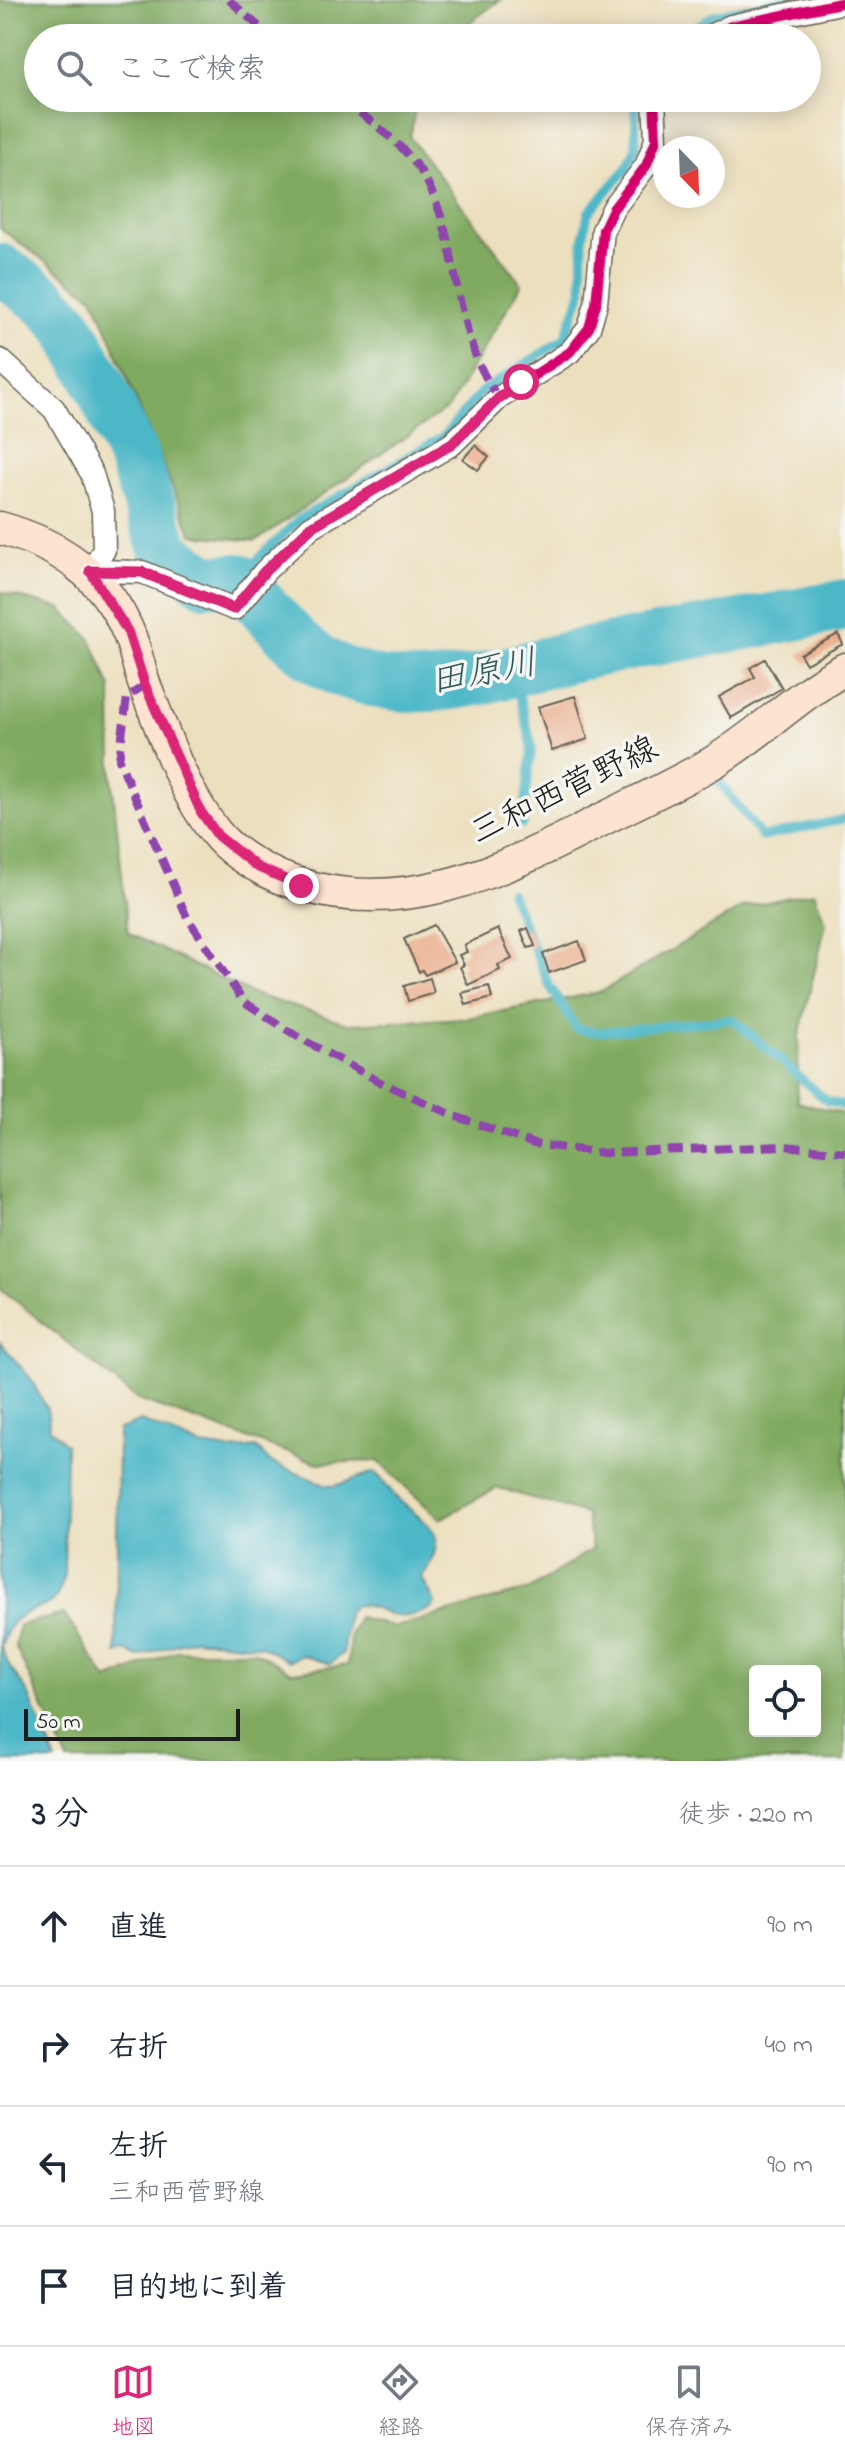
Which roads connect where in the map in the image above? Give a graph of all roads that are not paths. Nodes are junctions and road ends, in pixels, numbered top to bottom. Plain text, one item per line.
1 (845, 2) edge
2 (740, 24) edge
3 (655, 112) edge
4 (0, 360) edge
5 (0, 528) edge
6 (90, 571) junction
7 (845, 669) edge

1 - 2 street
3 - 6 street
4 - 6 street
5 - 6 main road, 三和西菅野線
6 - 7 main road, 三和西菅野線

